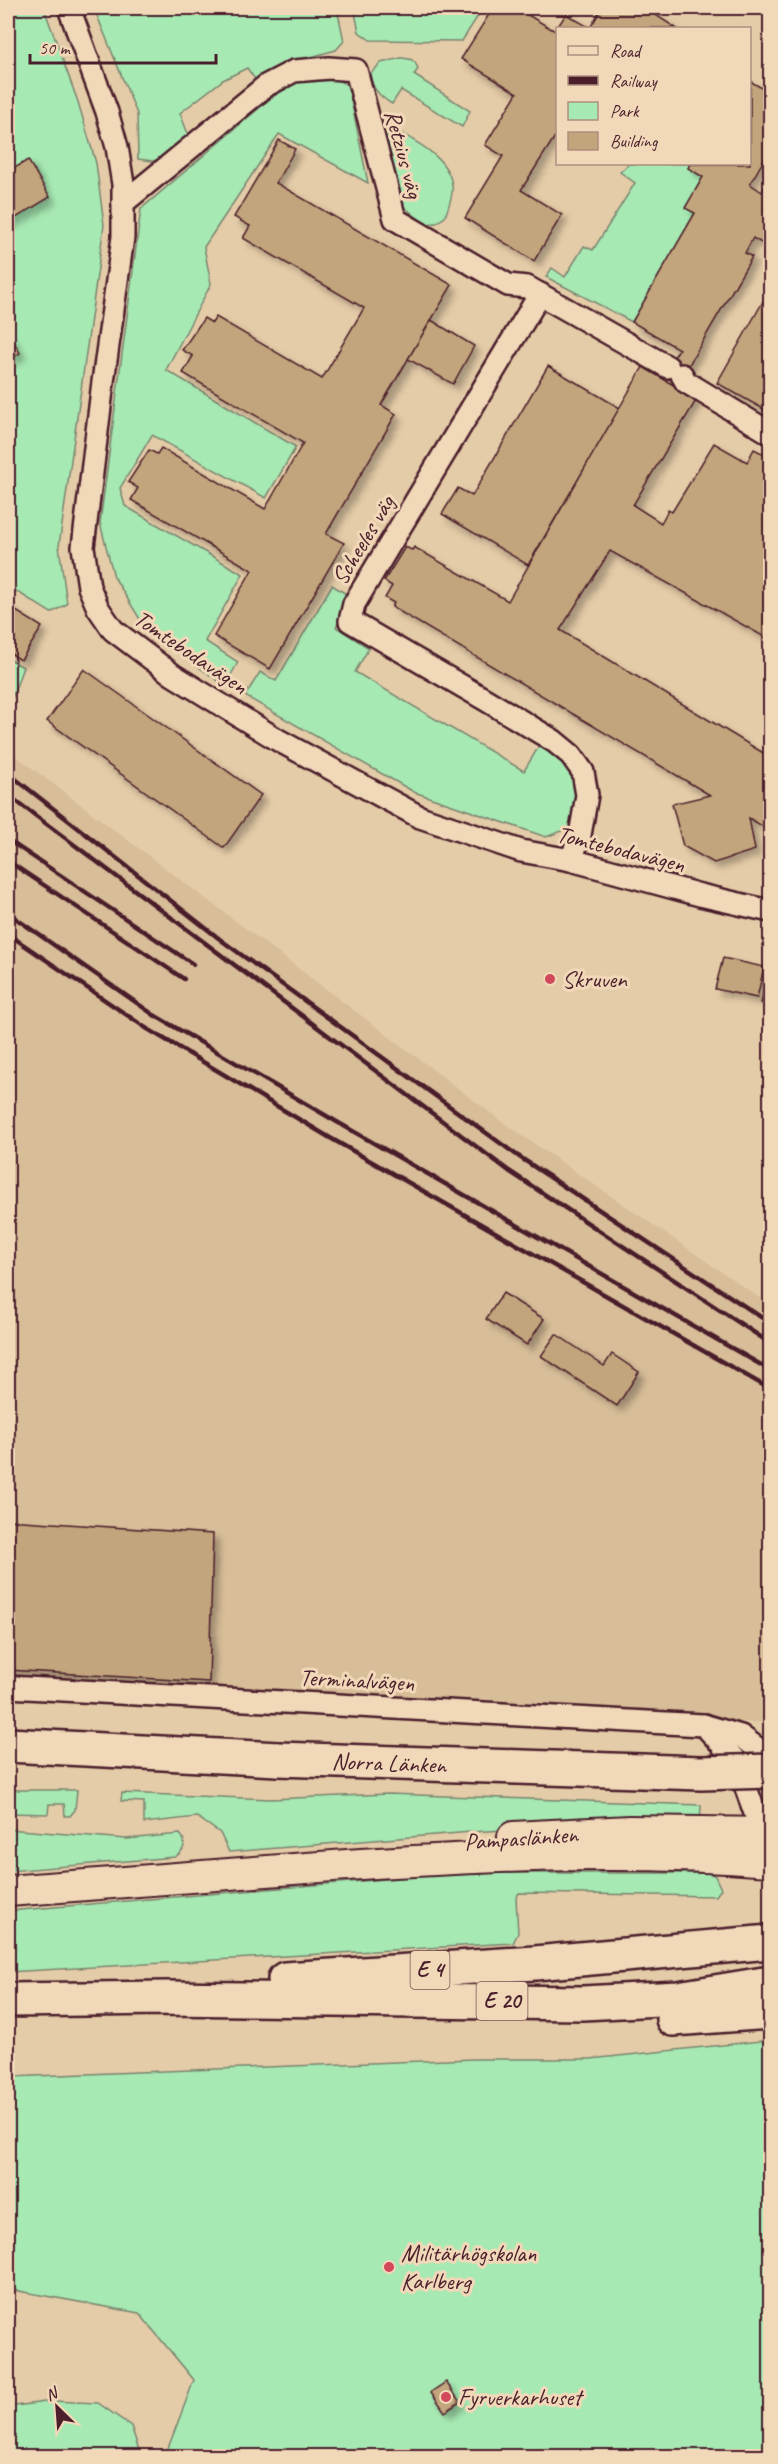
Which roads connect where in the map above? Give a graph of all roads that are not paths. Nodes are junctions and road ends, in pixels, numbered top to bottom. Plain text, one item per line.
1 (69, 8) edge
2 (123, 203) junction
3 (540, 294) junction
4 (771, 433) edge
5 (571, 860) junction
6 (771, 911) edge
7 (8, 1687) edge
8 (703, 1725) junction
9 (8, 1745) edge
10 (771, 1758) edge
11 (771, 1771) edge
12 (767, 1847) edge
13 (8, 1892) edge
14 (771, 1942) edge
15 (771, 1983) edge
16 (167, 1998) junction
17 (232, 1999) junction
18 (8, 2000) edge
19 (771, 2012) edge

1 - 2 street, Tomtebodavägen
2 - 3 street, Retzius väg
2 - 5 street, Tomtebodavägen
3 - 4 street, Retzius väg
3 - 5 street, Scheeles väg
5 - 6 street, Tomtebodavägen
7 - 8 street, Terminalvägen
8 - 10 street, Terminalvägen
8 - 12 street
9 - 11 highway, Norra Länken, bridge
12 - 13 main road, Pampaslänken
14 - 16 highway, E 4
15 - 17 highway, E 20
16 - 17 highway, E 20
16 - 18 highway, E 4
17 - 19 highway

